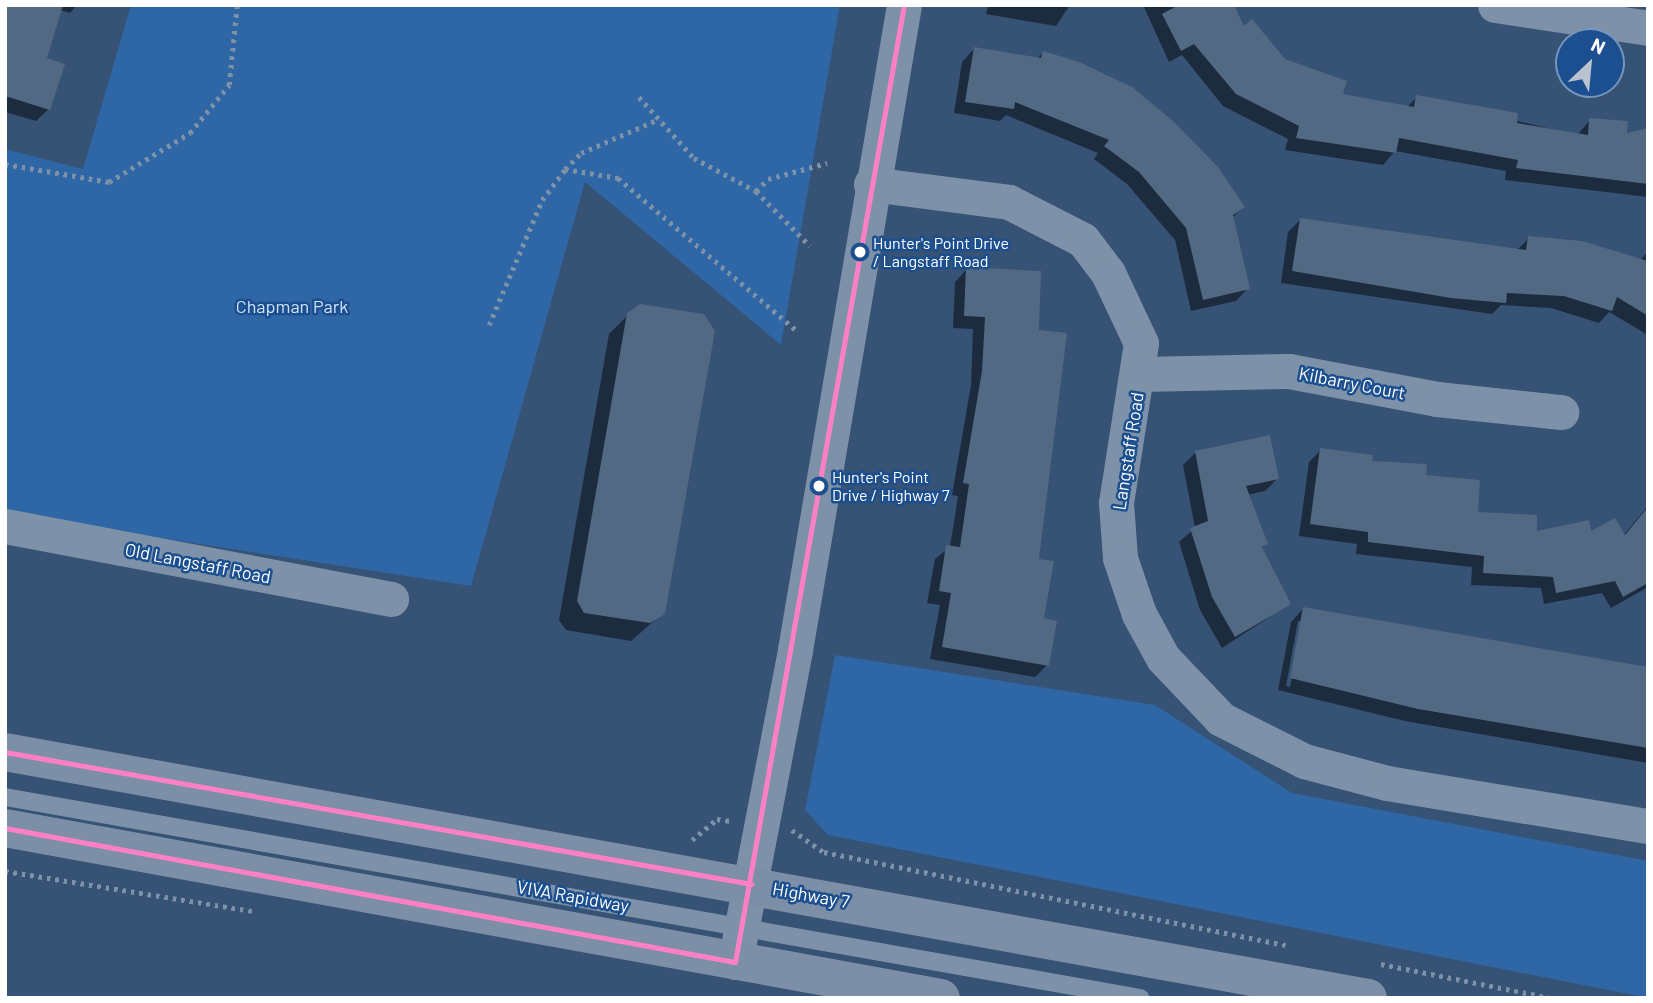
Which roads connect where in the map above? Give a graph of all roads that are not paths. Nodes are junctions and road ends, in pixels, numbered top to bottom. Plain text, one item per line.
1 (904, 5) edge
2 (1495, 5) edge
3 (1648, 28) edge
4 (871, 184) junction
5 (1141, 374) junction
6 (1561, 412) dead end
7 (5, 526) edge
8 (391, 599) dead end
9 (5, 752) edge
10 (5, 797) edge
11 (1648, 825) edge
12 (5, 828) edge
13 (751, 884) junction
14 (738, 944) junction
15 (1370, 980) edge
16 (941, 998) edge
17 (1140, 998) edge

1 - 4 street
2 - 3 street
4 - 5 street, Langstaff Road
4 - 13 street
5 - 6 street, Kilbarry Court
5 - 11 street, Langstaff Road
7 - 8 street, Old Langstaff Road
9 - 13 main road, Highway 7
10 - 14 lane, VIVA Rapidway
12 - 14 main road
13 - 14 street
13 - 15 main road, Highway 7
14 - 16 main road
14 - 17 lane, VIVA Rapidway

